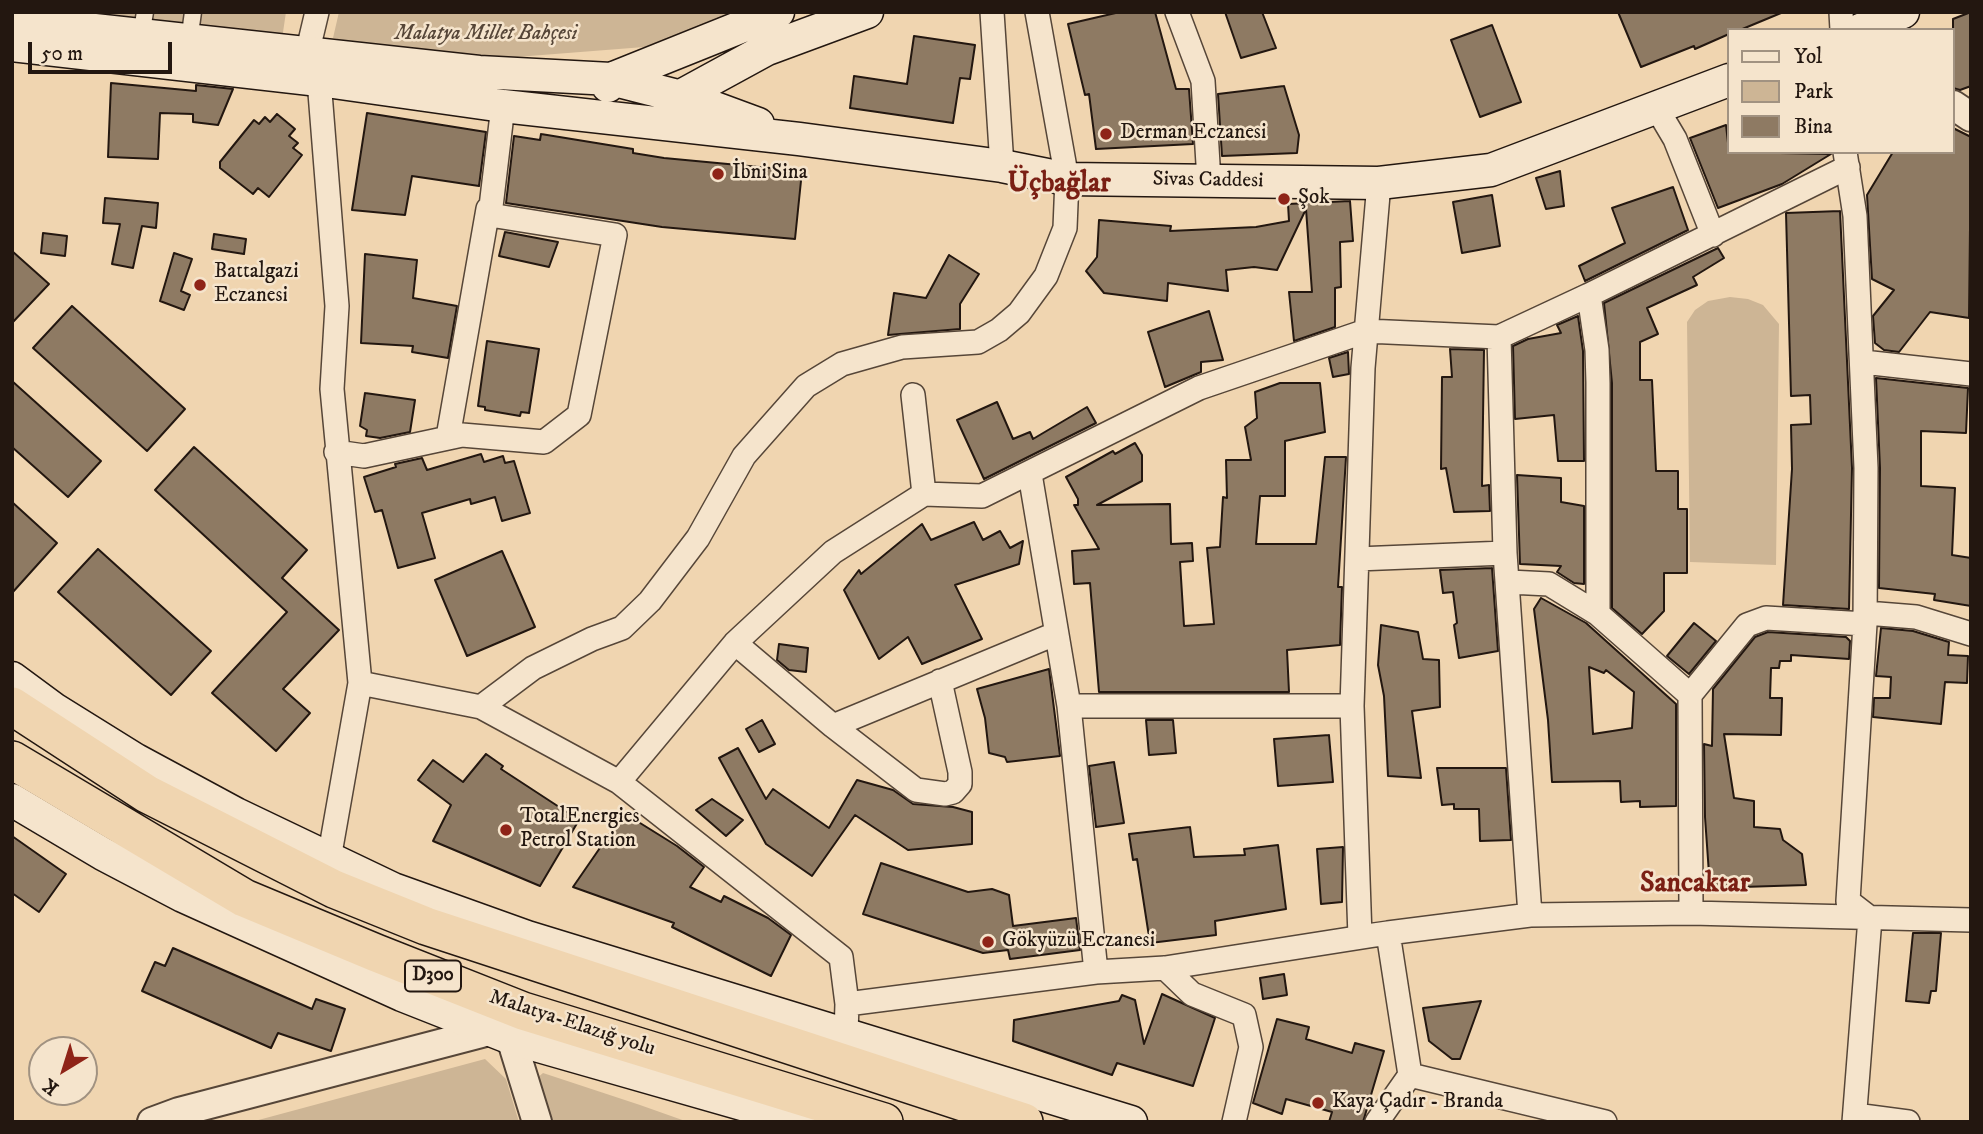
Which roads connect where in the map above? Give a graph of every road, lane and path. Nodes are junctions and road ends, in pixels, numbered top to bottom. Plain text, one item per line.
1 (317, 12) edge
2 (778, 12) edge
3 (867, 12) edge
4 (992, 12) edge
5 (1037, 12) edge
6 (1177, 12) edge
7 (1903, 12) edge
8 (12, 21) edge
9 (143, 24) edge
10 (191, 27) edge
11 (1865, 28) edge
12 (12, 45) edge
13 (313, 67) junction
14 (611, 79) junction
15 (1728, 80) edge
16 (679, 97) junction
17 (503, 106) junction
18 (1955, 106) edge
19 (1656, 107) junction
20 (592, 117) junction
21 (1971, 117) edge
22 (652, 124) junction
23 (799, 139) junction
24 (1846, 160) edge
25 (1002, 166) junction
26 (1068, 179) junction
27 (1209, 181) junction
28 (1378, 183) junction
29 (488, 209) junction
30 (1713, 235) junction
31 (1589, 295) junction
32 (1366, 331) junction
33 (1499, 337) junction
34 (1863, 362) junction
35 (1971, 374) edge
36 (913, 395) dead end
37 (448, 437) junction
38 (337, 453) junction
39 (1030, 474) junction
40 (924, 494) junction
41 (1506, 553) junction
42 (1357, 559) junction
43 (1509, 582) junction
44 (1598, 614) junction
45 (1866, 619) junction
46 (1055, 634) junction
47 (1971, 634) edge
48 (735, 643) junction
49 (12, 678) edge
50 (940, 681) junction
51 (360, 683) junction
52 (1690, 695) junction
53 (12, 706) edge
54 (1069, 706) junction
55 (1352, 706) junction
56 (481, 707) junction
57 (833, 726) junction
58 (12, 760) edge
59 (619, 782) junction
60 (12, 800) edge
61 (329, 859) junction
62 (1690, 913) junction
63 (1530, 915) junction
64 (1870, 918) junction
65 (1971, 920) edge
66 (1388, 933) junction
67 (1165, 968) junction
68 (1096, 972) junction
69 (846, 1018) junction
70 (502, 1034) junction
71 (1410, 1075) junction
72 (795, 1113) edge
73 (1854, 1118) edge
74 (152, 1122) edge
75 (537, 1122) edge
76 (884, 1122) edge
77 (1024, 1122) edge
78 (1130, 1122) edge
79 (1234, 1122) edge
80 (1377, 1122) edge
81 (1605, 1122) edge
82 (1908, 1122) edge

1 - 13 street
2 - 14 main road
3 - 16 main road
4 - 25 street
5 - 26 street
6 - 27 street
7 - 11 main road
8 - 9 main road
9 - 10 main road
10 - 13 main road
12 - 13 main road
13 - 14 main road
13 - 17 main road
13 - 38 street
14 - 16 main road
14 - 20 main road
15 - 19 main road, Sivas Caddesi
16 - 22 main road
16 - 23 main road
17 - 20 main road
17 - 29 street
18 - 21 street
19 - 28 main road, Sivas Caddesi
19 - 30 street
20 - 22 main road
22 - 23 main road
23 - 25 main road, Sivas Caddesi
24 - 30 street
24 - 34 street
25 - 26 main road, Sivas Caddesi
26 - 27 main road, Sivas Caddesi
26 - 56 street
27 - 28 main road, Sivas Caddesi
28 - 32 street
29 - 37 street
29 - 37 street
30 - 31 street
31 - 33 street
31 - 44 street
32 - 33 street
32 - 39 street
32 - 42 street
33 - 41 street
34 - 35 street
34 - 45 street
36 - 40 street
37 - 38 street
38 - 51 street
39 - 40 street
39 - 46 street
40 - 48 street
41 - 42 street
41 - 43 street
42 - 55 street
43 - 44 street
43 - 63 street
44 - 52 street
45 - 47 street
45 - 52 street
45 - 64 street
46 - 50 street
46 - 54 street
48 - 57 street
48 - 59 street
49 - 61 main road
50 - 57 street
50 - 57 street
51 - 56 street
51 - 61 street
52 - 62 street
53 - 77 highway, D300
54 - 55 street
54 - 68 street
55 - 66 street
56 - 59 street
58 - 72 highway, Malatya-Elazığ yolu / D300
59 - 69 street
60 - 70 main road
61 - 69 main road
62 - 63 street
62 - 64 street
63 - 66 street
64 - 65 street
64 - 73 street
66 - 67 street
66 - 71 street
67 - 68 street
67 - 79 street
68 - 69 street
69 - 78 main road
70 - 72 main road
70 - 74 street
70 - 75 street
71 - 80 street
71 - 81 street
72 - 76 highway, Malatya-Elazığ yolu / D300
73 - 82 street

